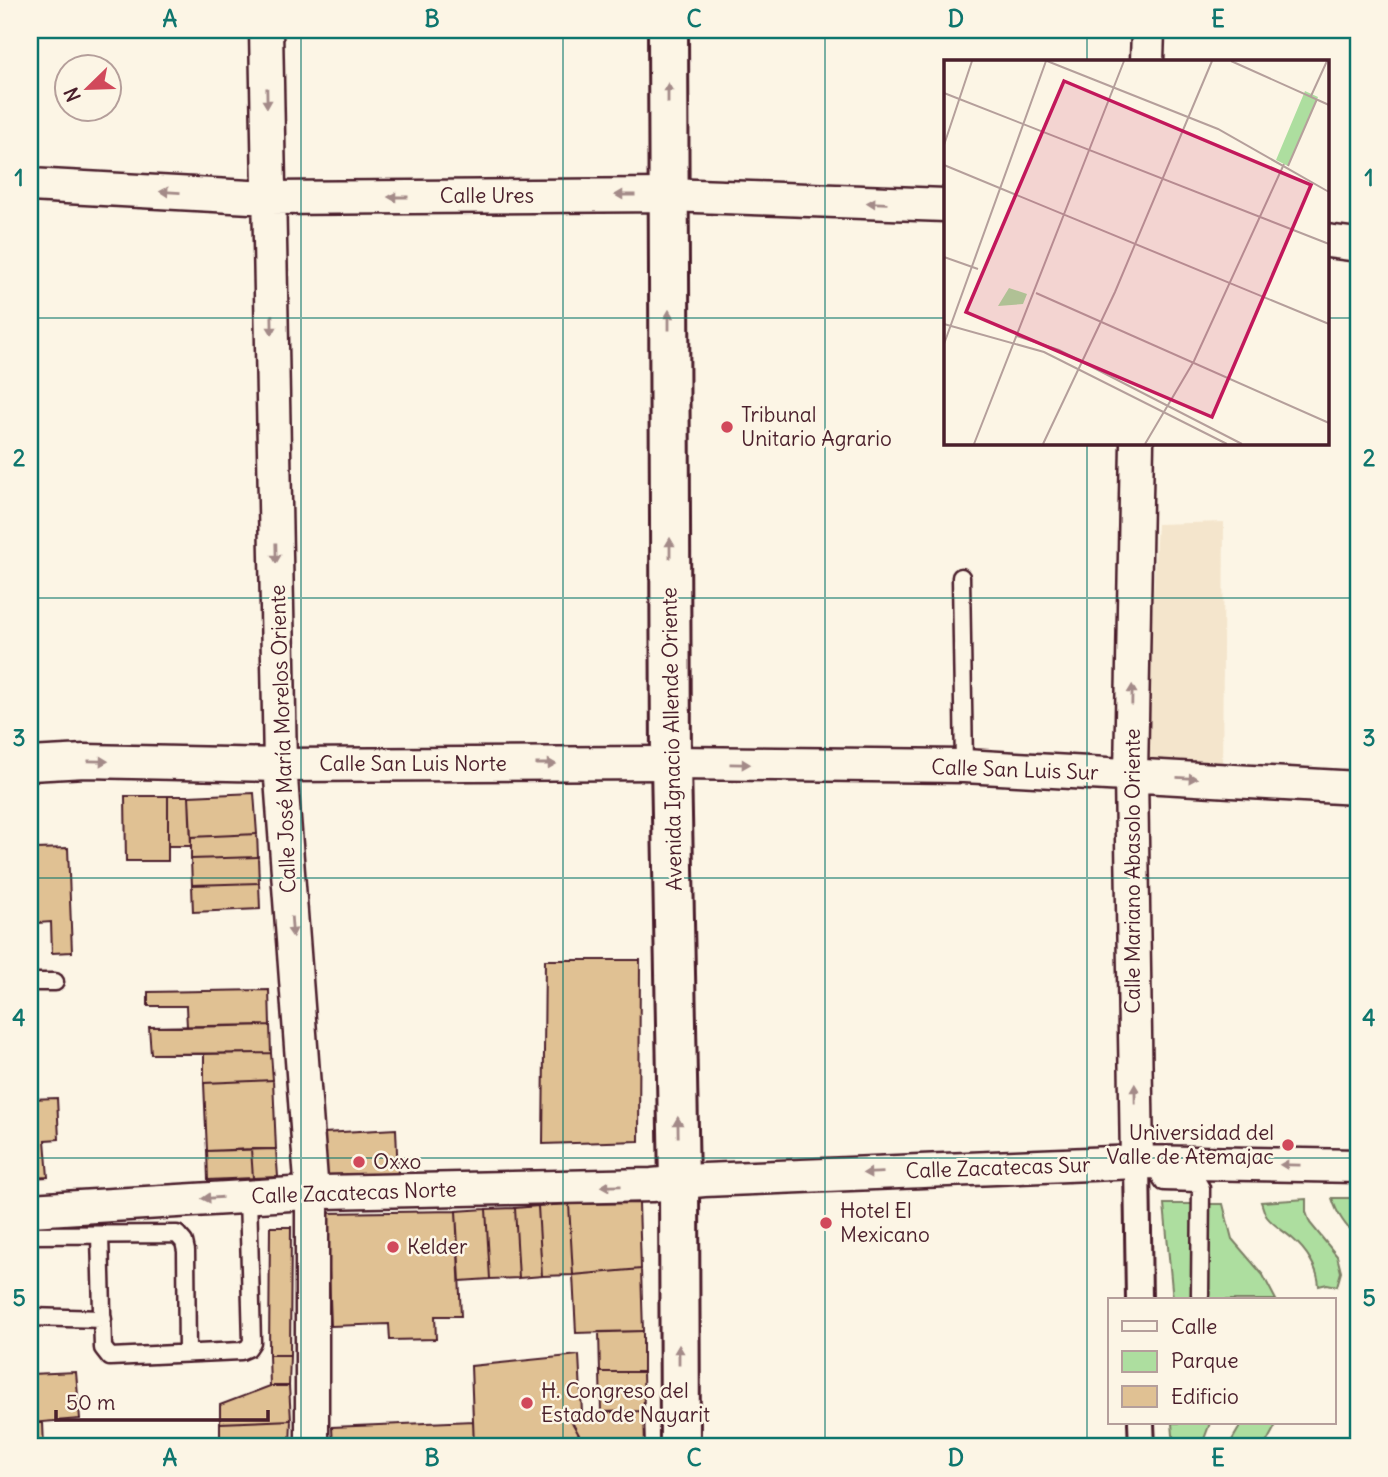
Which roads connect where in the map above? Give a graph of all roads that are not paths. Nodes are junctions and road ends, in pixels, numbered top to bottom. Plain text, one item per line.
1 (266, 30) edge
2 (668, 30) edge
3 (1148, 30) edge
4 (1147, 60) edge
5 (30, 185) edge
6 (668, 195) junction
7 (269, 198) junction
8 (944, 205) edge
9 (1328, 241) edge
10 (1358, 245) edge
11 (1137, 444) edge
12 (961, 577) dead end
13 (671, 763) junction
14 (30, 764) edge
15 (280, 765) junction
16 (964, 766) junction
17 (1131, 775) junction
18 (1358, 788) edge
19 (30, 982) edge
20 (55, 982) dead end
21 (1149, 1162) junction
22 (1358, 1166) edge
23 (679, 1182) junction
24 (312, 1194) junction
25 (248, 1196) junction
26 (30, 1210) edge
27 (30, 1235) edge
28 (100, 1236) junction
29 (1200, 1295) dead end
30 (1139, 1298) edge
31 (30, 1317) edge
32 (103, 1319) junction
33 (187, 1352) junction
34 (1141, 1424) edge
35 (312, 1447) edge
36 (680, 1447) edge
37 (1142, 1447) edge

1 -> 7 street, Calle José María Morelos Oriente
6 -> 2 main road, Avenida Ignacio Allende Oriente
3 - 4 street
7 -> 5 street, Calle Ures
6 -> 7 street, Calle Ures
8 -> 6 street, Calle Ures
13 -> 6 main road, Avenida Ignacio Allende Oriente
7 -> 15 street, Calle José María Morelos Oriente
9 - 10 street
17 -> 11 street, Calle Mariano Abasolo Oriente
12 - 16 lane
15 -> 13 street, Calle San Luis Norte
13 -> 16 street, Calle San Luis Sur
23 -> 13 main road, Avenida Ignacio Allende Oriente
14 -> 15 street, Calle San Luis Norte
15 -> 24 street, Calle José María Morelos Oriente
16 - 17 street, Calle San Luis Sur
17 -> 18 street, Calle San Luis Sur
21 -> 17 street, Calle Mariano Abasolo Oriente
19 - 20 lane
22 -> 21 street, Calle Zacatecas Sur
21 -> 23 street, Calle Zacatecas Sur
21 - 29 lane
21 - 30 street, Calle Mariano Abasolo Oriente
23 -> 24 street, Calle Zacatecas Norte
36 -> 23 main road, Avenida Ignacio Allende Oriente
24 - 25 street, Calle Zacatecas Norte
24 - 35 street, Calle José María Morelos Oriente
25 -> 26 street, Calle Zacatecas Norte
25 - 33 lane
27 - 28 lane
28 - 32 lane
28 - 33 lane
31 - 32 lane
32 - 33 lane
34 - 37 street

